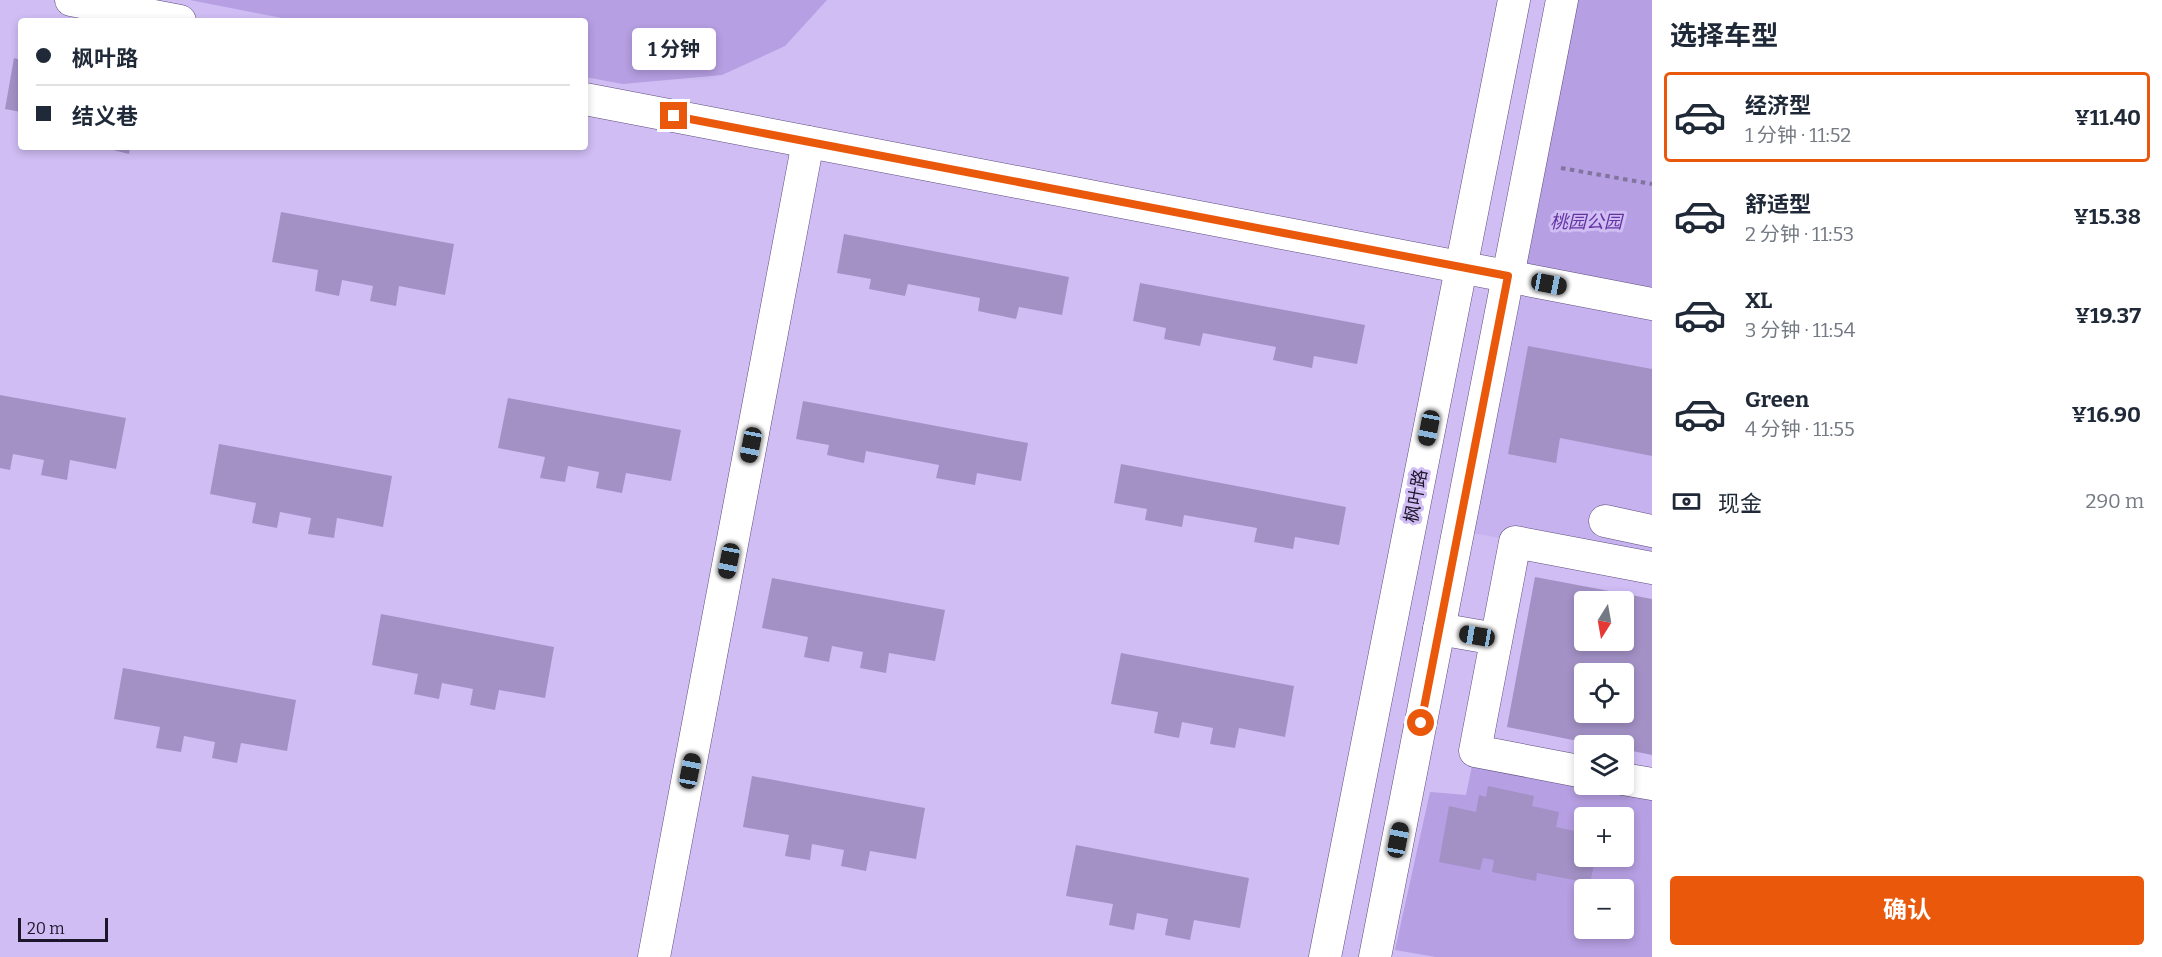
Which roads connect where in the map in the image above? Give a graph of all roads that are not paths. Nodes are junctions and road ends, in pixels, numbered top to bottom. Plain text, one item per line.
1 (71, 0) edge
2 (1514, 0) edge
3 (1562, 0) edge
4 (164, 18) edge
5 (588, 100) edge
6 (808, 142) junction
7 (1461, 267) junction
8 (1508, 276) junction
9 (1652, 304) edge
10 (1605, 521) dead end
11 (1652, 531) edge
12 (1652, 568) edge
13 (1439, 629) junction
14 (1496, 639) junction
15 (1574, 770) edge
16 (1634, 781) edge
17 (1652, 784) edge
18 (654, 957) edge
19 (1325, 957) edge
20 (1375, 957) edge

1 - 4 street
2 - 7 street, 枫叶路
3 - 8 street
5 - 6 street
6 - 7 street
6 - 18 street
7 - 8 street
7 - 19 street, 枫叶路
8 - 9 street
8 - 13 street
10 - 11 street
12 - 14 street
13 - 14 street
13 - 20 street
14 - 15 street
16 - 17 street

